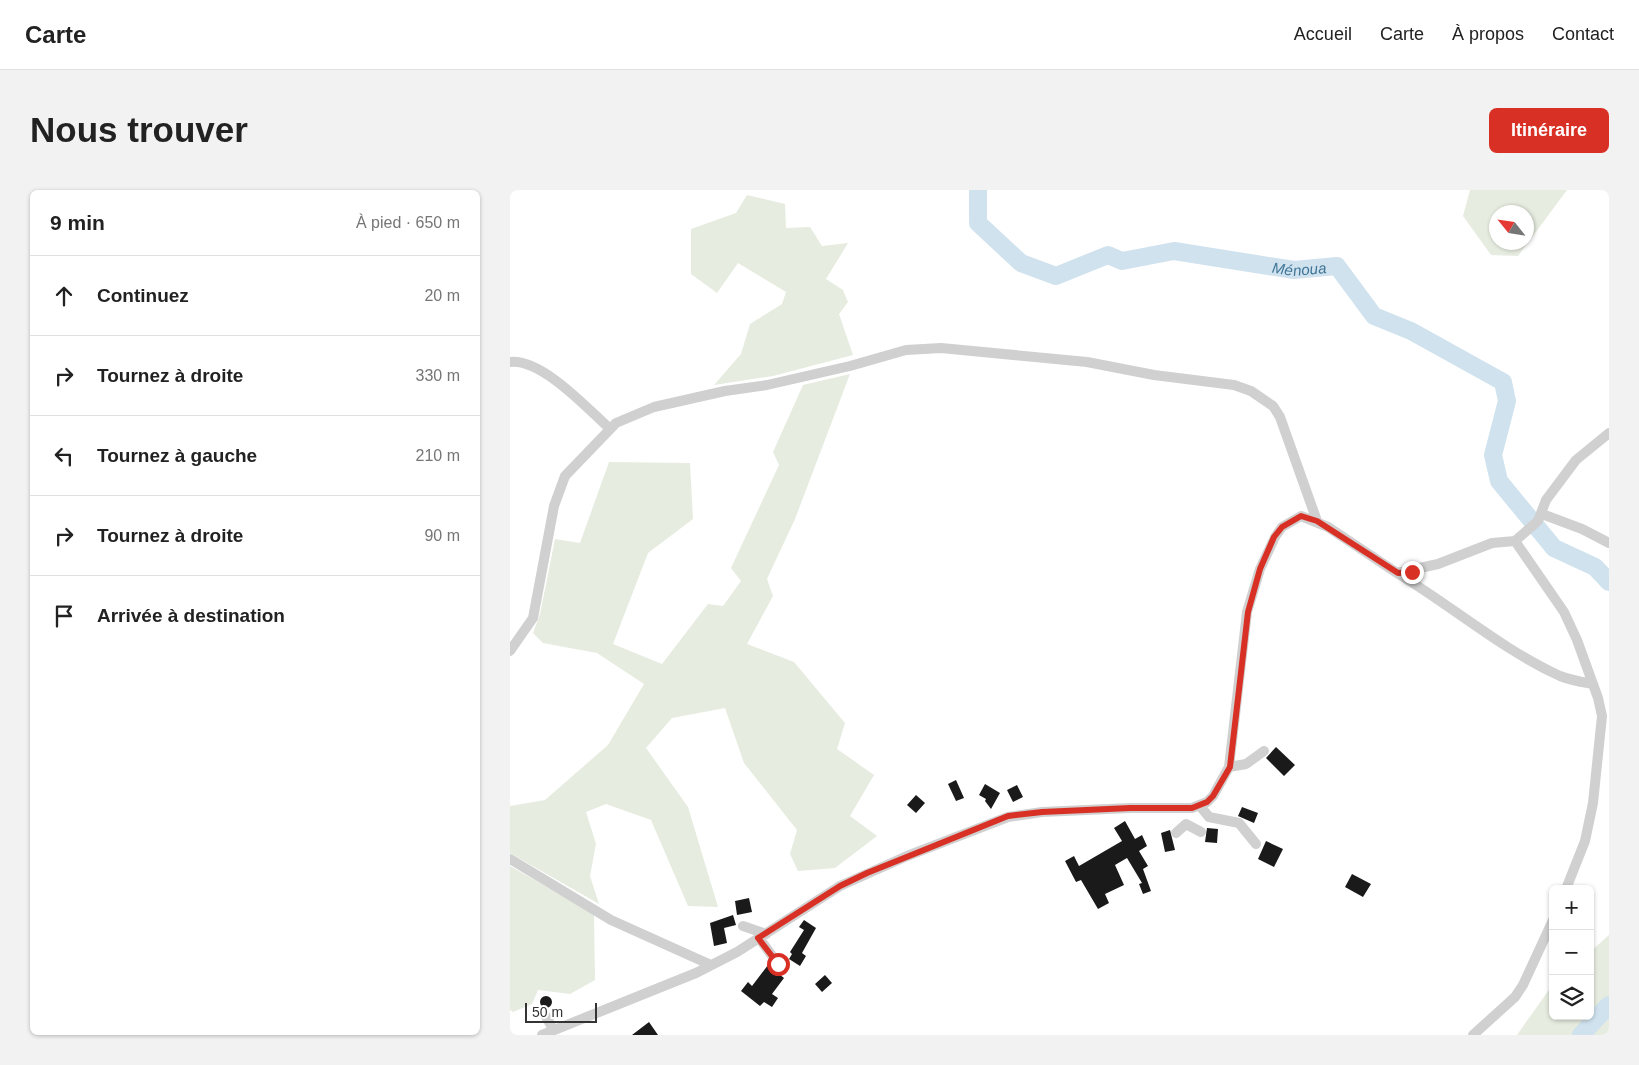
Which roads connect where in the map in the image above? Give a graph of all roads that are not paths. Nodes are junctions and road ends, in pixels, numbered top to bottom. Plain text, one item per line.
1 (510, 362) edge
2 (609, 428) junction
3 (1609, 434) edge
4 (1540, 518) junction
5 (1317, 521) junction
6 (1516, 541) junction
7 (1609, 543) edge
8 (1398, 573) junction
9 (510, 651) edge
10 (1593, 684) junction
11 (1264, 751) dead end
12 (1230, 767) junction
13 (1200, 806) junction
14 (1180, 808) junction
15 (1186, 824) junction
16 (1201, 832) dead end
17 (1176, 833) dead end
18 (1256, 844) dead end
19 (510, 859) edge
20 (1568, 885) edge
21 (743, 926) dead end
22 (1549, 928) edge
23 (762, 936) junction
24 (778, 964) dead end
25 (711, 966) junction
26 (545, 1014) dead end
27 (552, 1029) junction
28 (542, 1035) edge
29 (1473, 1035) edge

1 - 2 street
2 - 5 street
2 - 9 street
3 - 4 street
4 - 6 street
4 - 7 street
5 - 8 street
5 - 12 street
6 - 8 street
6 - 10 street
8 - 10 street
10 - 20 street
11 - 12 street
12 - 13 street
13 - 14 street
13 - 18 street
14 - 15 street
14 - 23 street
15 - 16 street
15 - 17 street
19 - 25 street
21 - 23 street
22 - 29 street
23 - 24 street
23 - 25 street
25 - 27 street
26 - 27 street
27 - 28 street

